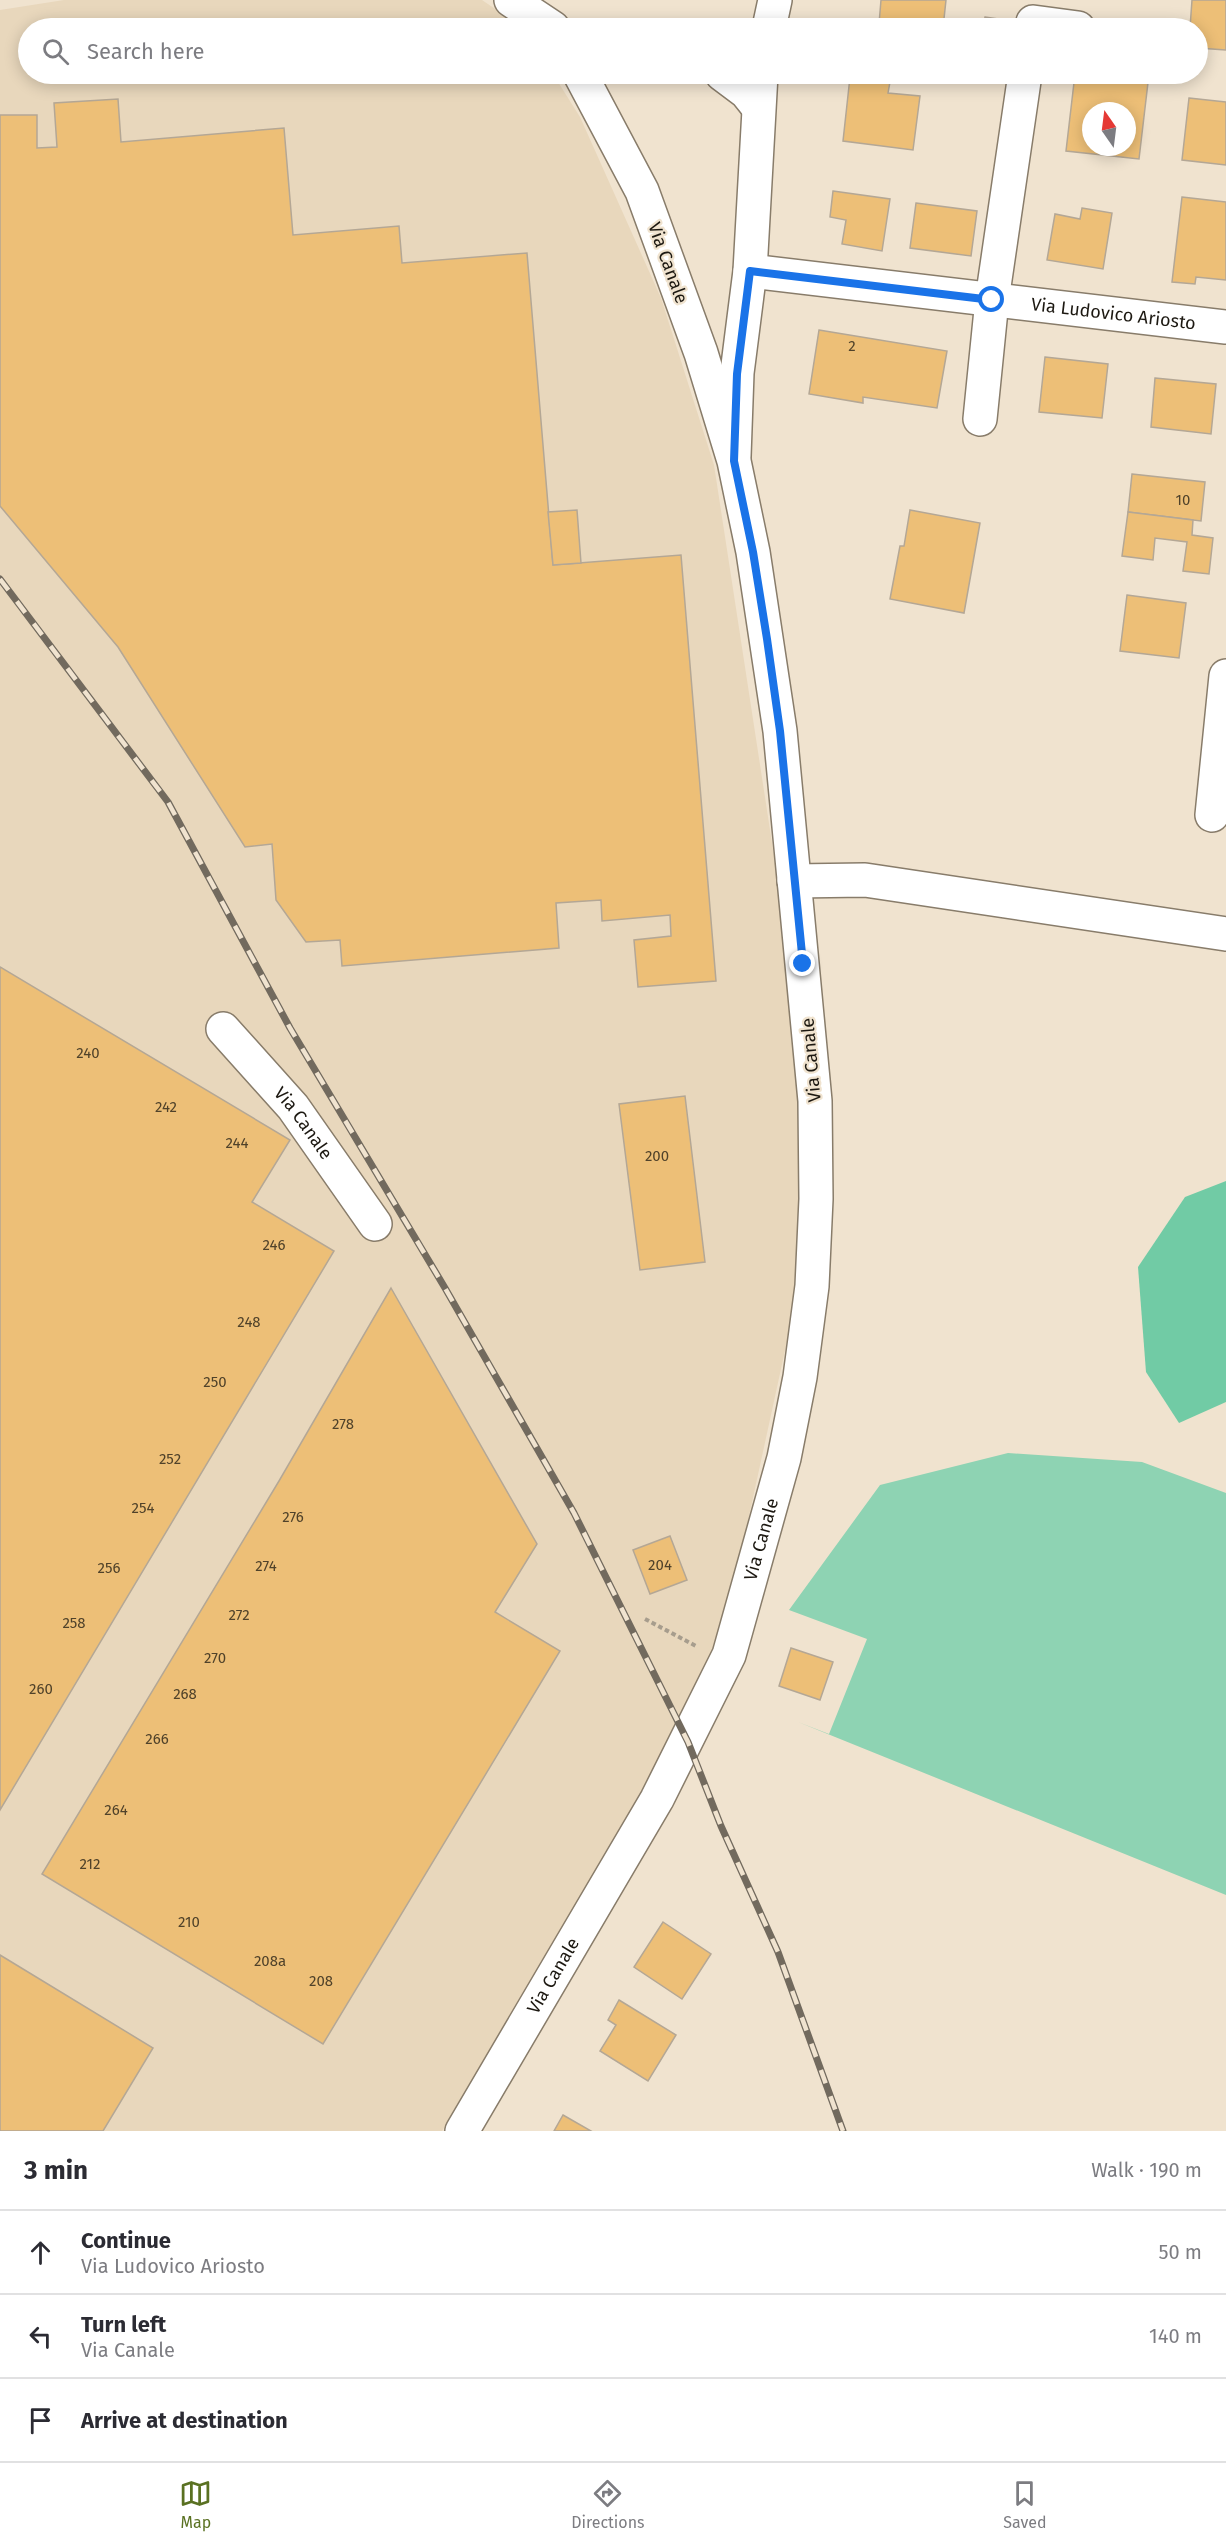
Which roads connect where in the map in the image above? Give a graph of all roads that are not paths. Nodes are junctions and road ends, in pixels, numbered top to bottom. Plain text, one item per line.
1 (511, 0) edge
2 (541, 0) edge
3 (539, 18) edge
4 (550, 18) edge
5 (585, 84) edge
6 (735, 84) edge
7 (760, 84) edge
8 (1024, 84) edge
9 (758, 107) junction
10 (750, 271) junction
11 (992, 300) junction
12 (1226, 327) edge
13 (980, 419) dead end
14 (734, 461) junction
15 (1226, 676) edge
16 (1212, 815) dead end
17 (794, 880) junction
18 (1226, 934) edge
19 (223, 1029) dead end
20 (375, 1224) dead end
21 (462, 2131) edge

1 - 3 main road
2 - 4 main road
5 - 14 main road, Via Canale
6 - 9 main road
7 - 9 main road, Via Canale
8 - 11 main road
9 - 10 main road, Via Canale
10 - 11 main road, Via Ludovico Ariosto
10 - 14 main road, Via Canale
11 - 12 main road, Via Ludovico Ariosto
11 - 13 main road
14 - 17 main road, Via Canale
15 - 16 main road
17 - 18 main road
17 - 21 main road, Via Canale
19 - 20 main road, Via Canale

